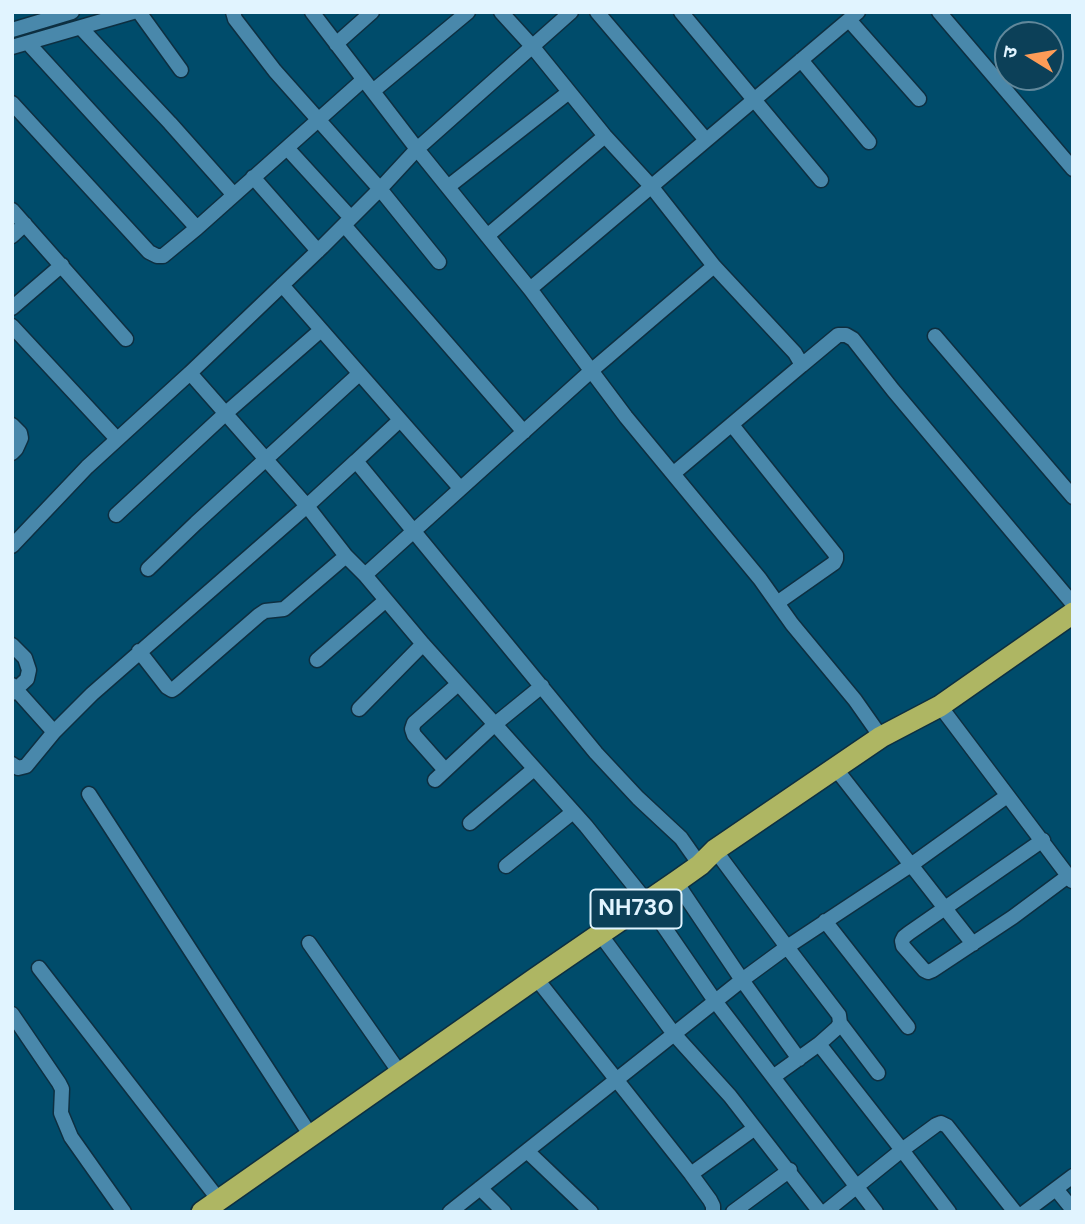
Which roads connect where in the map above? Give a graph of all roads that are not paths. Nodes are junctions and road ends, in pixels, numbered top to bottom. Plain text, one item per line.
1 (72, 12) edge
2 (133, 12) edge
3 (139, 12) edge
4 (233, 12) edge
5 (312, 12) edge
6 (372, 12) edge
7 (468, 12) edge
8 (501, 12) edge
9 (571, 12) edge
10 (597, 12) edge
11 (681, 12) edge
12 (939, 12) edge
13 (854, 16) edge
14 (81, 28) junction
15 (12, 30) edge
16 (28, 43) junction
17 (336, 44) junction
18 (532, 46) junction
19 (12, 47) edge
20 (801, 60) junction
21 (181, 70) dead end
22 (368, 85) junction
23 (569, 92) junction
24 (754, 100) junction
25 (919, 100) dead end
26 (12, 103) edge
27 (318, 120) junction
28 (605, 136) junction
29 (706, 140) junction
30 (869, 142) dead end
31 (286, 148) junction
32 (417, 149) junction
33 (1073, 169) edge
34 (253, 177) junction
35 (821, 180) dead end
36 (449, 186) junction
37 (651, 186) junction
38 (380, 189) junction
39 (234, 195) junction
40 (12, 209) edge
41 (347, 221) junction
42 (25, 224) junction
43 (197, 228) junction
44 (12, 236) edge
45 (487, 236) junction
46 (318, 251) junction
47 (439, 262) dead end
48 (62, 265) junction
49 (714, 266) junction
50 (282, 285) junction
51 (530, 289) junction
52 (12, 308) edge
53 (12, 326) edge
54 (321, 330) junction
55 (935, 336) dead end
56 (126, 340) dead end
57 (803, 365) junction
58 (591, 371) junction
59 (190, 373) junction
60 (359, 374) junction
61 (226, 413) junction
62 (400, 420) junction
63 (12, 425) edge
64 (732, 425) junction
65 (524, 432) junction
66 (117, 439) junction
67 (12, 453) edge
68 (266, 459) junction
69 (356, 461) junction
70 (674, 473) junction
71 (460, 488) junction
72 (1073, 497) edge
73 (307, 506) junction
74 (116, 515) dead end
75 (414, 530) junction
76 (12, 546) edge
77 (346, 555) junction
78 (148, 569) dead end
79 (365, 575) junction
80 (386, 600) junction
81 (777, 603) junction
82 (1073, 604) edge
83 (1073, 612) edge
84 (423, 644) junction
85 (12, 645) edge
86 (139, 651) junction
87 (317, 660) dead end
88 (457, 684) junction
89 (542, 686) junction
90 (14, 689) edge
91 (940, 706) junction
92 (359, 709) dead end
93 (494, 725) junction
94 (54, 732) junction
95 (881, 737) junction
96 (12, 764) edge
97 (534, 769) junction
98 (836, 769) junction
99 (89, 794) dead end
100 (1007, 796) junction
101 (573, 812) junction
102 (470, 823) dead end
103 (1043, 840) junction
104 (708, 857) junction
105 (911, 864) junction
106 (506, 866) dead end
107 (1070, 879) edge
108 (676, 882) junction
109 (646, 902) junction
110 (944, 908) junction
111 (825, 921) junction
112 (600, 934) junction
113 (309, 943) dead end
114 (973, 944) junction
115 (787, 947) junction
116 (39, 968) dead end
117 (536, 978) junction
118 (742, 980) junction
119 (715, 1001) junction
120 (12, 1014) edge
121 (841, 1023) junction
122 (908, 1027) dead end
123 (674, 1034) junction
124 (819, 1044) junction
125 (799, 1059) junction
126 (400, 1073) junction
127 (878, 1073) dead end
128 (773, 1077) junction
129 (617, 1080) junction
130 (755, 1128) junction
131 (311, 1136) junction
132 (902, 1150) junction
133 (527, 1151) junction
134 (790, 1170) junction
135 (691, 1174) junction
136 (1073, 1175) edge
137 (856, 1187) junction
138 (480, 1188) junction
139 (1056, 1189) junction
140 (211, 1206) edge
141 (715, 1210) edge
142 (1073, 1210) edge
143 (124, 1212) edge
144 (450, 1212) edge
145 (504, 1212) edge
146 (591, 1212) edge
147 (733, 1212) edge
148 (823, 1212) edge
149 (876, 1212) edge
150 (949, 1212) edge
151 (1015, 1212) edge
152 (1025, 1212) edge

1 - 15 street
2 - 14 street
3 - 21 street
4 - 27 street
5 - 17 street
6 - 17 street
7 - 22 street
8 - 18 street
9 - 18 street
10 - 29 street
11 - 24 street
12 - 33 street
13 - 20 street
13 - 25 street
14 - 16 street
14 - 39 street
16 - 19 street
16 - 43 street
17 - 22 street
18 - 23 street
18 - 32 street
20 - 24 street
20 - 30 street
22 - 27 street
22 - 32 street
23 - 28 street
23 - 36 street
24 - 29 street
24 - 35 street
26 - 43 street
27 - 31 street
27 - 38 street
28 - 37 street
28 - 45 street
29 - 37 street
31 - 34 street
31 - 41 street
32 - 36 street
32 - 38 street
34 - 39 street
34 - 46 street
36 - 45 street
37 - 49 street
37 - 51 street
38 - 41 street
38 - 47 street
39 - 43 street
40 - 42 street
41 - 46 street
41 - 65 street
42 - 44 street
42 - 48 street
45 - 51 street
46 - 50 street
48 - 52 street
48 - 56 street
49 - 57 street
49 - 58 street
50 - 54 street
50 - 59 street
51 - 58 street
53 - 66 street
54 - 60 street
54 - 61 street
55 - 72 street
57 - 64 street
57 - 82 street
58 - 65 street
58 - 70 street
59 - 61 street
59 - 66 street
60 - 62 street
60 - 68 street
61 - 68 street
61 - 74 street
62 - 69 street
62 - 71 street
63 - 67 street
64 - 70 street
64 - 81 street
65 - 71 street
66 - 76 street
68 - 73 street
68 - 78 street
69 - 73 street
69 - 75 street
70 - 81 street
71 - 75 street
73 - 77 street
73 - 86 street
75 - 79 street
75 - 89 street
77 - 79 street
77 - 86 street
79 - 80 street
80 - 84 street
80 - 87 street
81 - 95 street
83 - 91 highway, NH730
84 - 88 street
84 - 92 street
85 - 90 street
86 - 94 street
88 - 93 street
88 - 93 street
89 - 93 street
89 - 104 street
90 - 94 street
91 - 95 highway, NH730
91 - 100 street
93 - 97 street
94 - 96 street
95 - 98 highway, NH730
97 - 101 street
97 - 102 street
98 - 104 highway, NH730
98 - 105 street
99 - 131 street
100 - 103 street
100 - 105 street
101 - 106 street
101 - 109 street
103 - 107 street
103 - 110 street
104 - 108 highway, NH730
104 - 115 street
105 - 110 street
105 - 111 street
107 - 114 street
108 - 109 highway, NH730
108 - 118 street
109 - 112 highway, NH730
109 - 119 street
110 - 114 street
110 - 114 street
111 - 115 street
111 - 122 street
112 - 117 highway, NH730
112 - 123 street
113 - 126 street
115 - 118 street
115 - 121 street
116 - 140 street
117 - 126 highway, NH730
117 - 129 street
118 - 119 street
118 - 125 street
119 - 123 street
119 - 128 street
120 - 143 street
121 - 124 street
121 - 127 street
123 - 129 street
123 - 130 street
124 - 125 street
124 - 132 street
125 - 128 street
126 - 131 highway, NH730
128 - 137 street
129 - 133 street
129 - 135 street
130 - 134 street
130 - 135 street
131 - 140 highway, NH730
132 - 137 street
132 - 150 street
132 - 151 street
133 - 138 street
133 - 146 street
134 - 147 street
134 - 148 street
135 - 141 street
136 - 139 street
137 - 148 street
137 - 149 street
138 - 144 street
138 - 145 street
139 - 142 street
139 - 152 street

